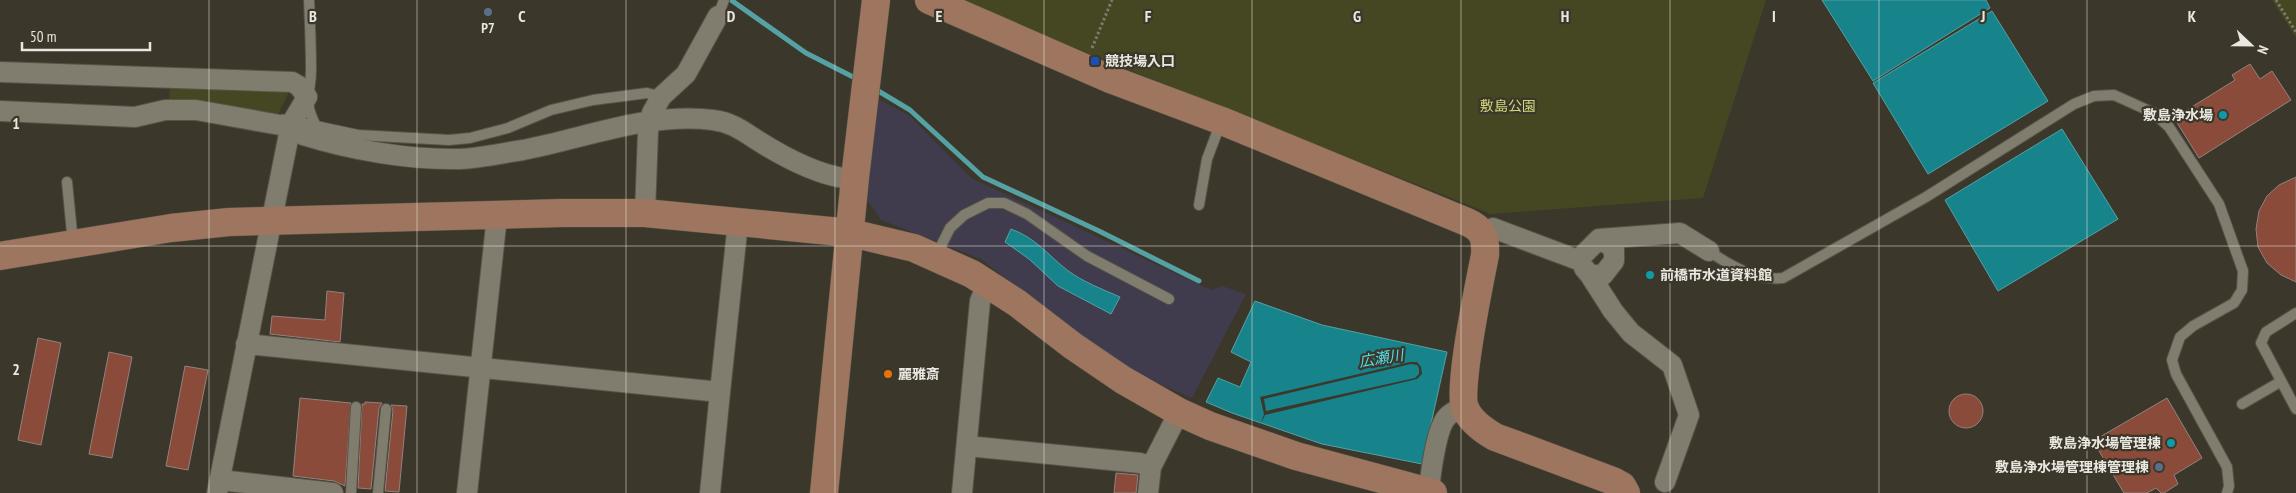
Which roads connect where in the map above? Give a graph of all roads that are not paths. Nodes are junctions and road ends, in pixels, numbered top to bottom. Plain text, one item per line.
1 (309, 0) edge
2 (876, 0) edge
3 (929, 0) edge
4 (722, 6) edge
5 (0, 72) edge
6 (307, 97) junction
7 (661, 97) junction
8 (0, 111) edge
9 (650, 120) junction
10 (1222, 121) junction
11 (305, 127) junction
12 (843, 178) dead end
13 (68, 182) dead end
14 (1199, 205) dead end
15 (645, 213) junction
16 (497, 216) junction
17 (270, 222) junction
18 (738, 222) junction
19 (1493, 228) dead end
20 (851, 234) junction
21 (1599, 239) junction
22 (73, 244) junction
23 (1709, 251) joint
24 (0, 256) edge
25 (936, 257) junction
26 (1584, 268) junction
27 (988, 283) junction
28 (1170, 299) dead end
29 (2296, 313) edge
30 (246, 344) junction
31 (481, 369) junction
32 (2280, 382) junction
33 (720, 392) junction
34 (2242, 404) dead end
35 (356, 407) dead end
36 (1464, 407) junction
37 (386, 409) dead end
38 (2296, 409) edge
39 (1179, 412) junction
40 (967, 446) junction
41 (1151, 467) junction
42 (1665, 482) dead end
43 (219, 486) edge
44 (330, 493) edge
45 (350, 493) edge
46 (378, 493) edge
47 (467, 493) edge
48 (710, 493) edge
49 (824, 493) edge
50 (962, 493) edge
51 (1148, 493) edge
52 (1430, 493) edge
53 (1626, 493) edge
54 (2226, 493) edge

1 - 6 lane
2 - 20 street
3 - 10 street
4 - 7 street
5 - 6 street
6 - 11 street
7 - 9 street
7 - 11 lane
8 - 11 street
9 - 11 street
9 - 12 street
9 - 15 street
10 - 14 lane
10 - 36 street
11 - 17 street
13 - 22 lane
15 - 16 street
15 - 18 street
16 - 17 street
16 - 31 street
17 - 22 street
17 - 30 street
18 - 20 street
18 - 33 street
19 - 26 street
20 - 25 street
20 - 49 street
21 - 23 street
21 - 26 street
21 - 26 street
22 - 24 street
23 - 54 lane
25 - 27 street
25 - 28 lane
26 - 42 street
27 - 39 street
27 - 40 street
29 - 32 lane
30 - 31 street
30 - 43 street
31 - 33 street
31 - 47 street
32 - 34 lane
32 - 38 lane
33 - 48 street
35 - 45 lane
36 - 52 street
36 - 53 street
37 - 46 lane
39 - 41 street
39 - 52 street
40 - 41 street
40 - 50 street
41 - 51 street
43 - 44 street

